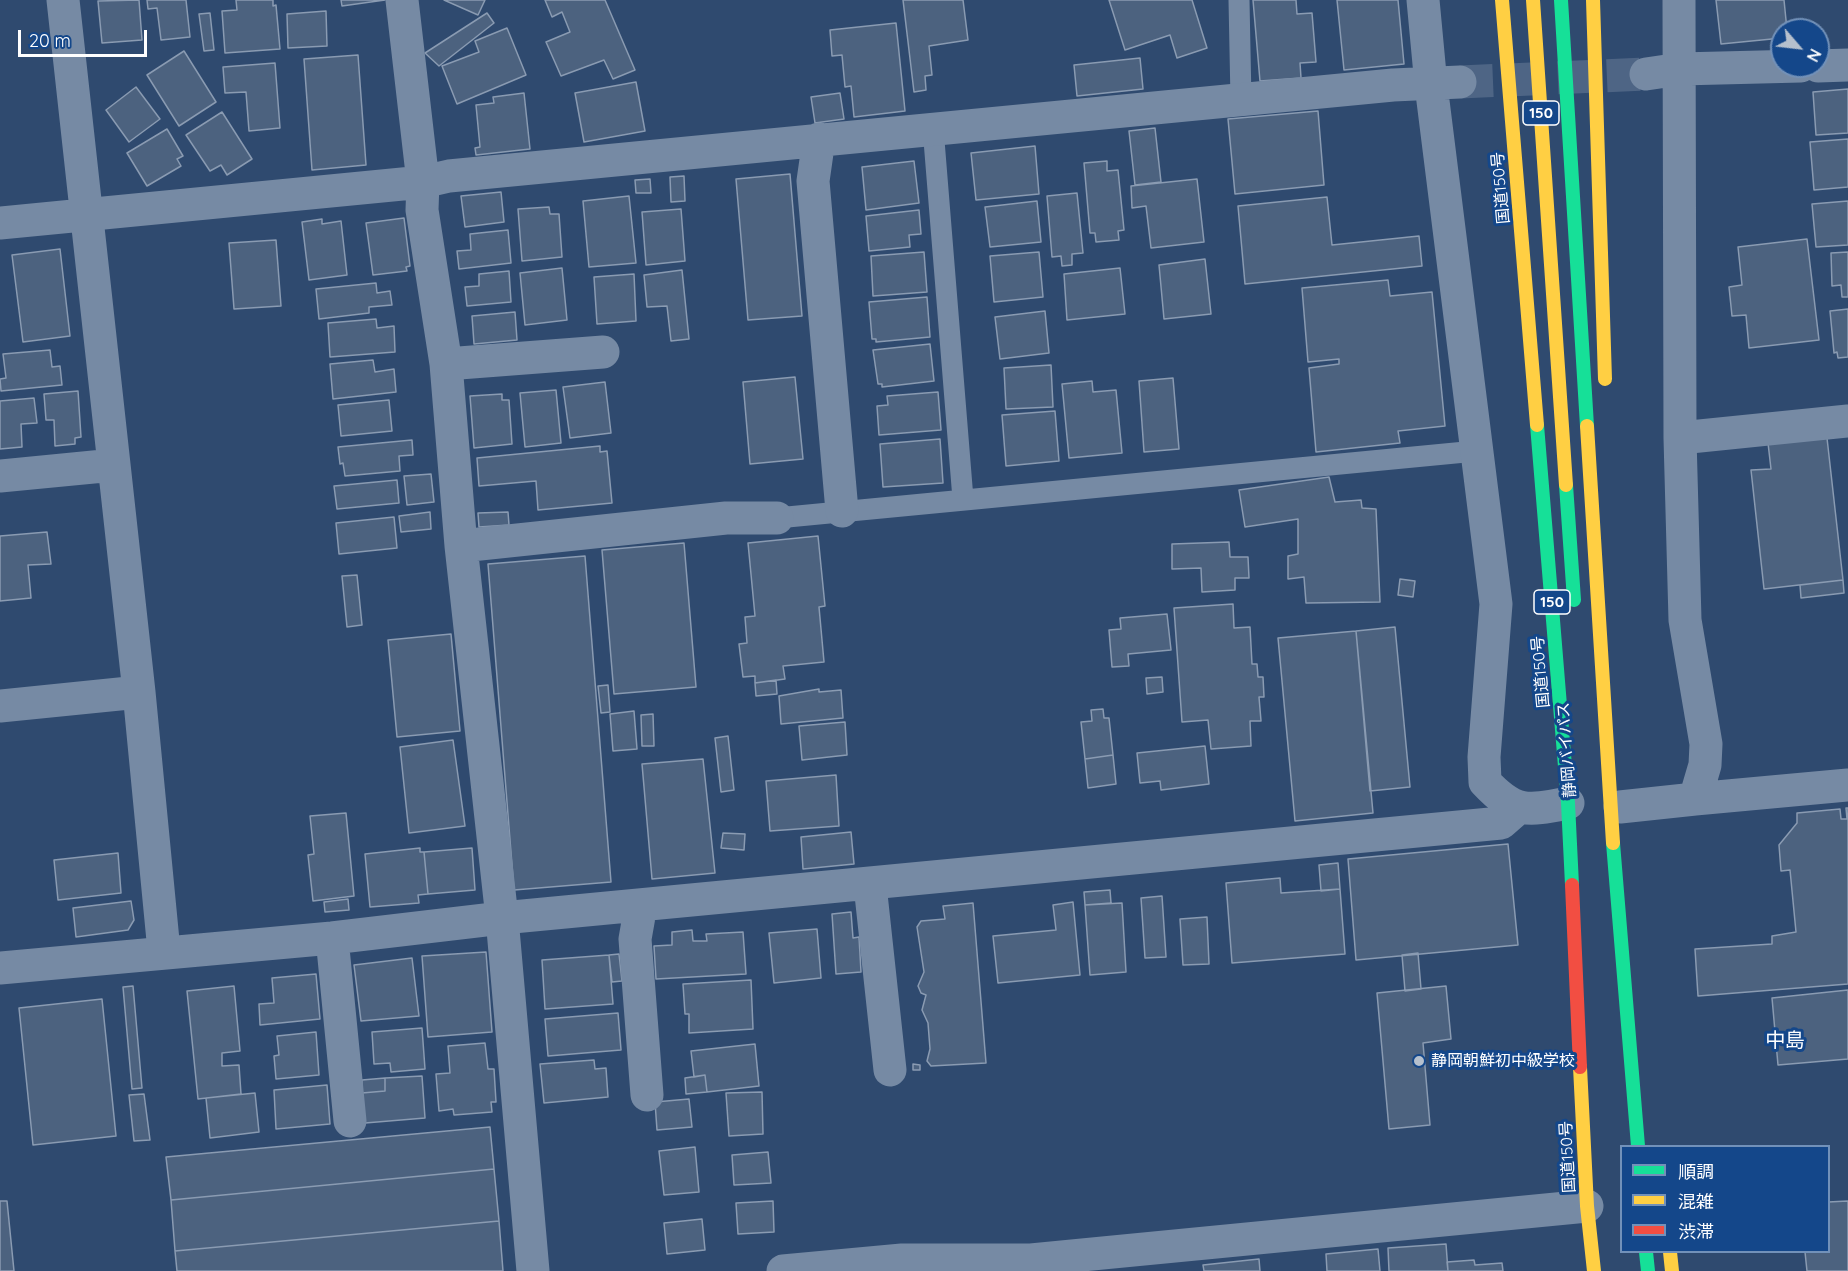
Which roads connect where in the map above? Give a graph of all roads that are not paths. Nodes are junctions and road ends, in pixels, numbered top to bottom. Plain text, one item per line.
1 (63, 0) edge
2 (402, 0) edge
3 (1239, 0) edge
4 (1423, 0) edge
5 (1502, 0) edge
6 (1533, 0) edge
7 (1561, 0) edge
8 (1593, 0) edge
9 (1679, 0) edge
10 (1848, 65) edge
11 (1830, 66) edge
12 (1770, 67) edge
13 (1680, 69) junction
14 (1646, 74) tunnel mouth
15 (1446, 84) junction
16 (1241, 100) junction
17 (933, 128) junction
18 (819, 140) junction
19 (423, 182) junction
20 (88, 215) junction
21 (0, 223) edge
22 (603, 352) dead end
23 (446, 364) junction
24 (1605, 390) dead end
25 (1848, 421) edge
26 (1680, 438) junction
27 (1476, 451) junction
28 (114, 465) junction
29 (0, 476) edge
30 (963, 499) junction
31 (842, 511) junction
32 (777, 518) joint
33 (461, 546) junction
34 (1612, 591) dead end
35 (1575, 619) dead end
36 (139, 692) junction
37 (0, 706) edge
38 (1848, 785) edge
39 (1695, 799) junction
40 (1568, 803) junction
41 (1620, 807) junction
42 (1517, 809) junction
43 (870, 885) junction
44 (641, 905) junction
45 (502, 918) junction
46 (332, 938) junction
47 (164, 951) junction
48 (0, 968) edge
49 (1638, 971) dead end
50 (890, 1070) dead end
51 (647, 1095) dead end
52 (350, 1121) dead end
53 (1638, 1145) edge
54 (1587, 1206) junction
55 (1646, 1253) edge
56 (1670, 1253) edge
57 (533, 1271) edge
58 (783, 1271) edge
59 (1594, 1271) edge
60 (1648, 1271) edge
61 (1672, 1271) edge

1 - 20 street
2 - 19 street
3 - 16 lane
4 - 15 street
5 - 40 highway, 国道150号 / 150
6 - 35 highway, 150
7 - 53 highway, 150
8 - 24 highway
9 - 13 street
10 - 11 street
12 - 13 street
13 - 14 street
13 - 26 street
15 - 16 street
15 - 27 street
16 - 17 street
17 - 18 street
17 - 30 lane
18 - 19 street
18 - 31 street
19 - 20 street
19 - 23 street
20 - 21 street
20 - 28 street
22 - 23 street
23 - 33 street
25 - 26 street
26 - 39 street
27 - 30 lane
27 - 42 street
28 - 29 street
28 - 36 street
30 - 31 lane
31 - 32 lane
32 - 33 street
33 - 45 street
34 - 41 highway
36 - 37 street
36 - 47 street
38 - 39 street
39 - 41 street
40 - 42 street
40 - 54 highway, 国道150号 / 150
41 - 49 highway
42 - 43 street
43 - 44 street
43 - 50 street
44 - 45 street
44 - 51 street
45 - 46 street
45 - 57 street
46 - 47 street
46 - 52 street
47 - 48 street
54 - 58 street
54 - 59 highway, 国道150号 / 150
55 - 60 highway
56 - 61 highway

